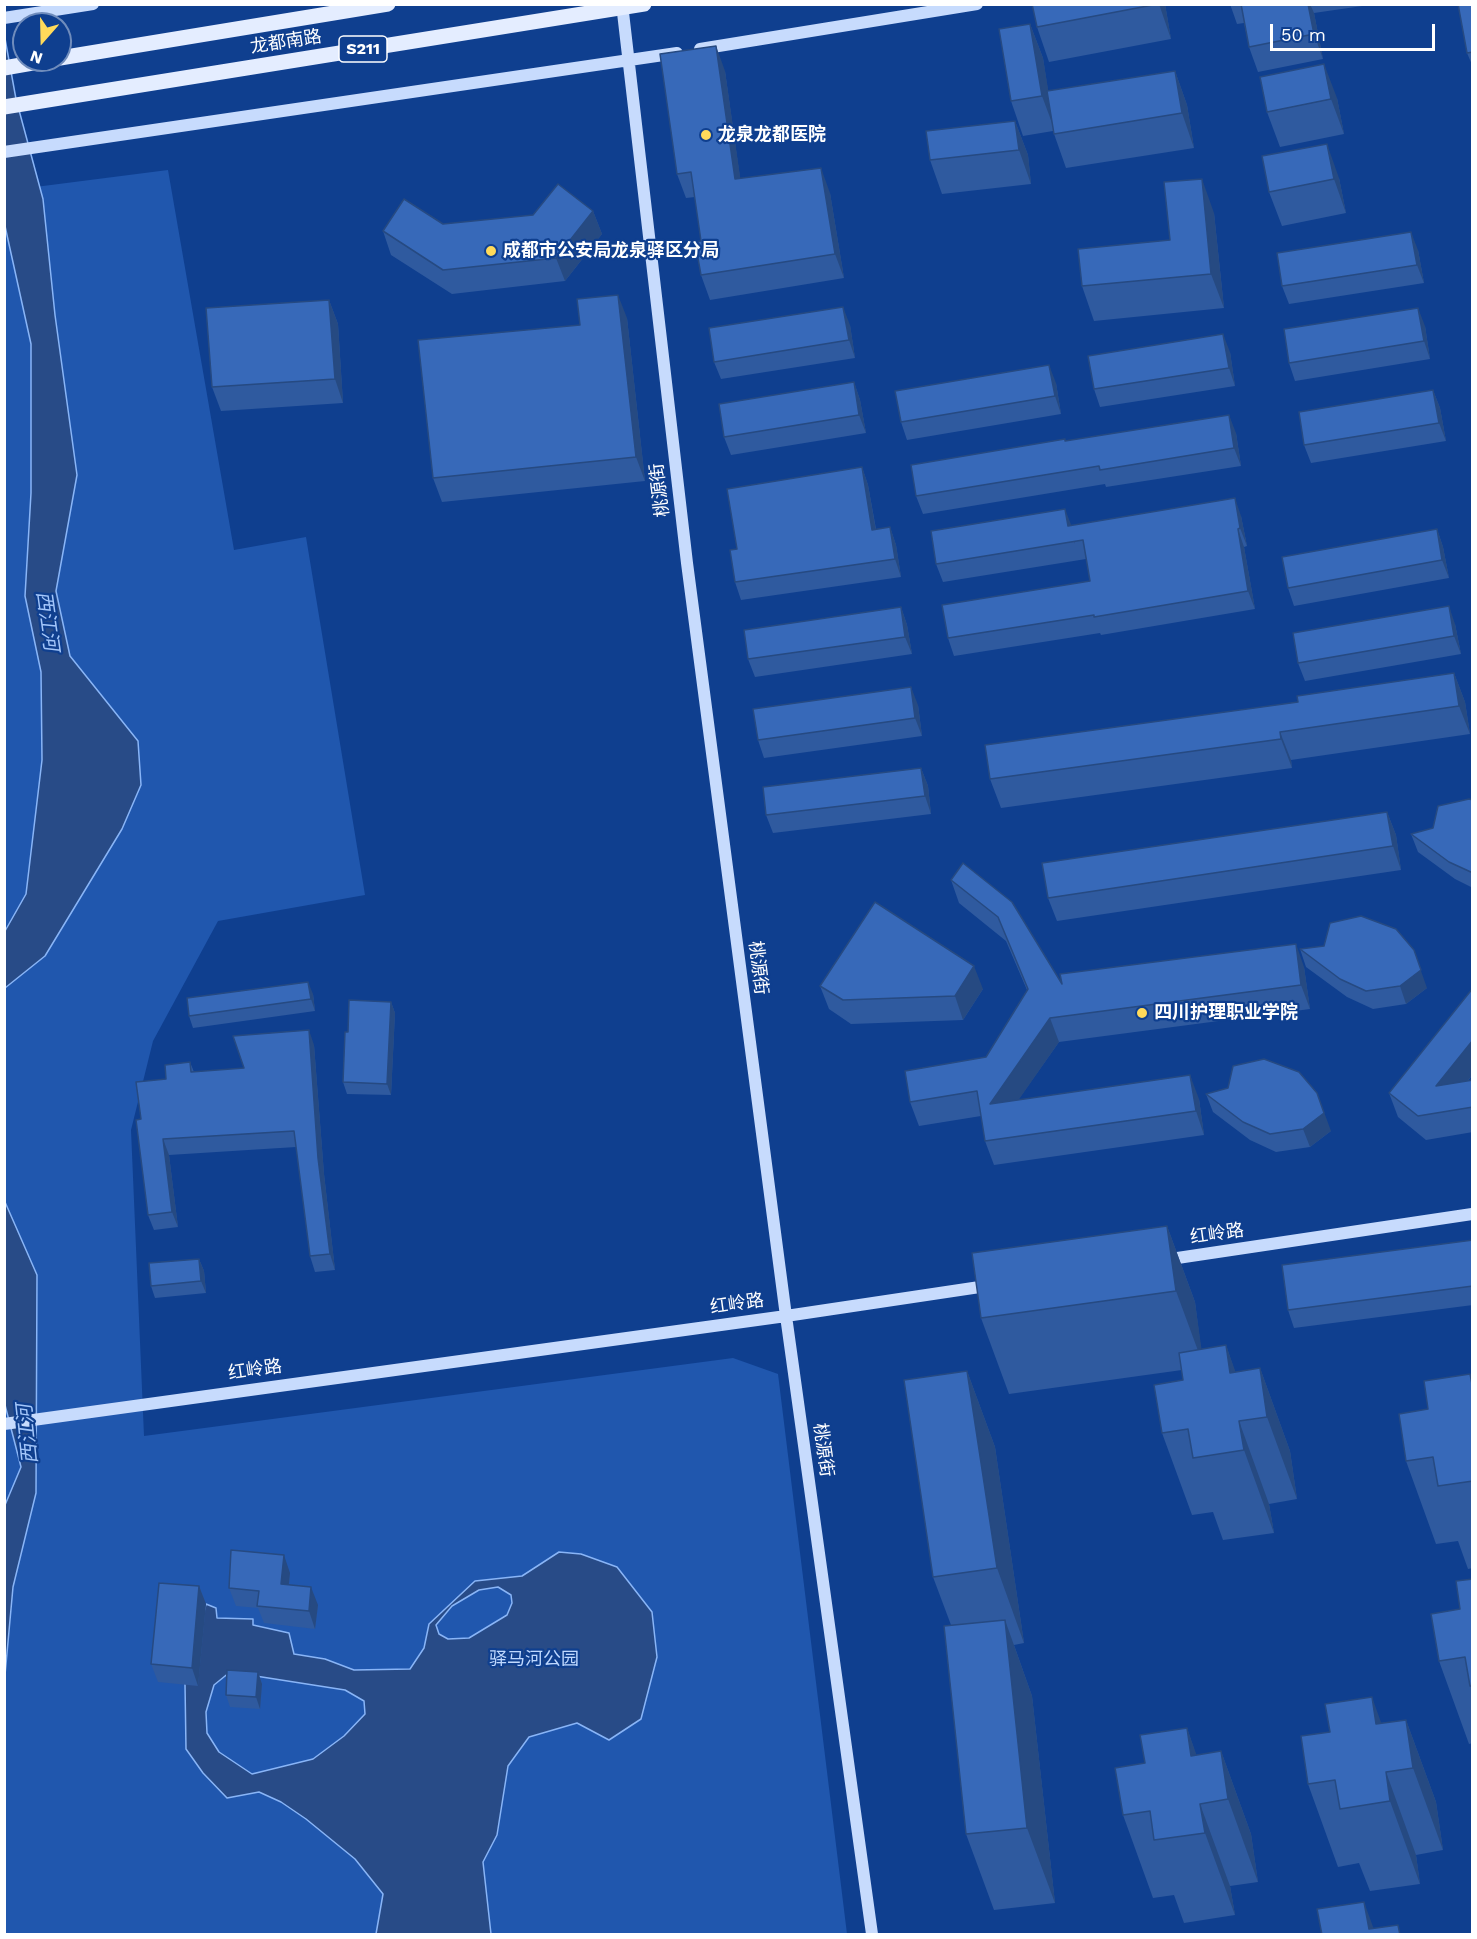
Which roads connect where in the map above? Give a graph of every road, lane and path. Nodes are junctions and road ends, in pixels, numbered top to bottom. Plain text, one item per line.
1 (93, 4) edge
2 (388, 4) edge
3 (644, 4) edge
4 (977, 4) edge
5 (622, 6) edge
6 (4, 18) edge
7 (72, 56) edge
8 (628, 60) junction
9 (4, 107) edge
10 (4, 152) edge
11 (1473, 1214) edge
12 (1153, 1261) edge
13 (1011, 1282) edge
14 (786, 1316) junction
15 (4, 1424) edge
16 (872, 1935) edge

1 - 6 street
2 - 7 main road, 龙都南路 / S211
3 - 5 main road, 龙都南路 / S211
4 - 8 street
5 - 8 street, 桃源街
5 - 9 main road, 龙都南路 / S211
8 - 10 street
8 - 14 street, 桃源街
11 - 12 street, 红岭路
13 - 14 street, 红岭路
14 - 15 street, 红岭路
14 - 16 street, 桃源街

